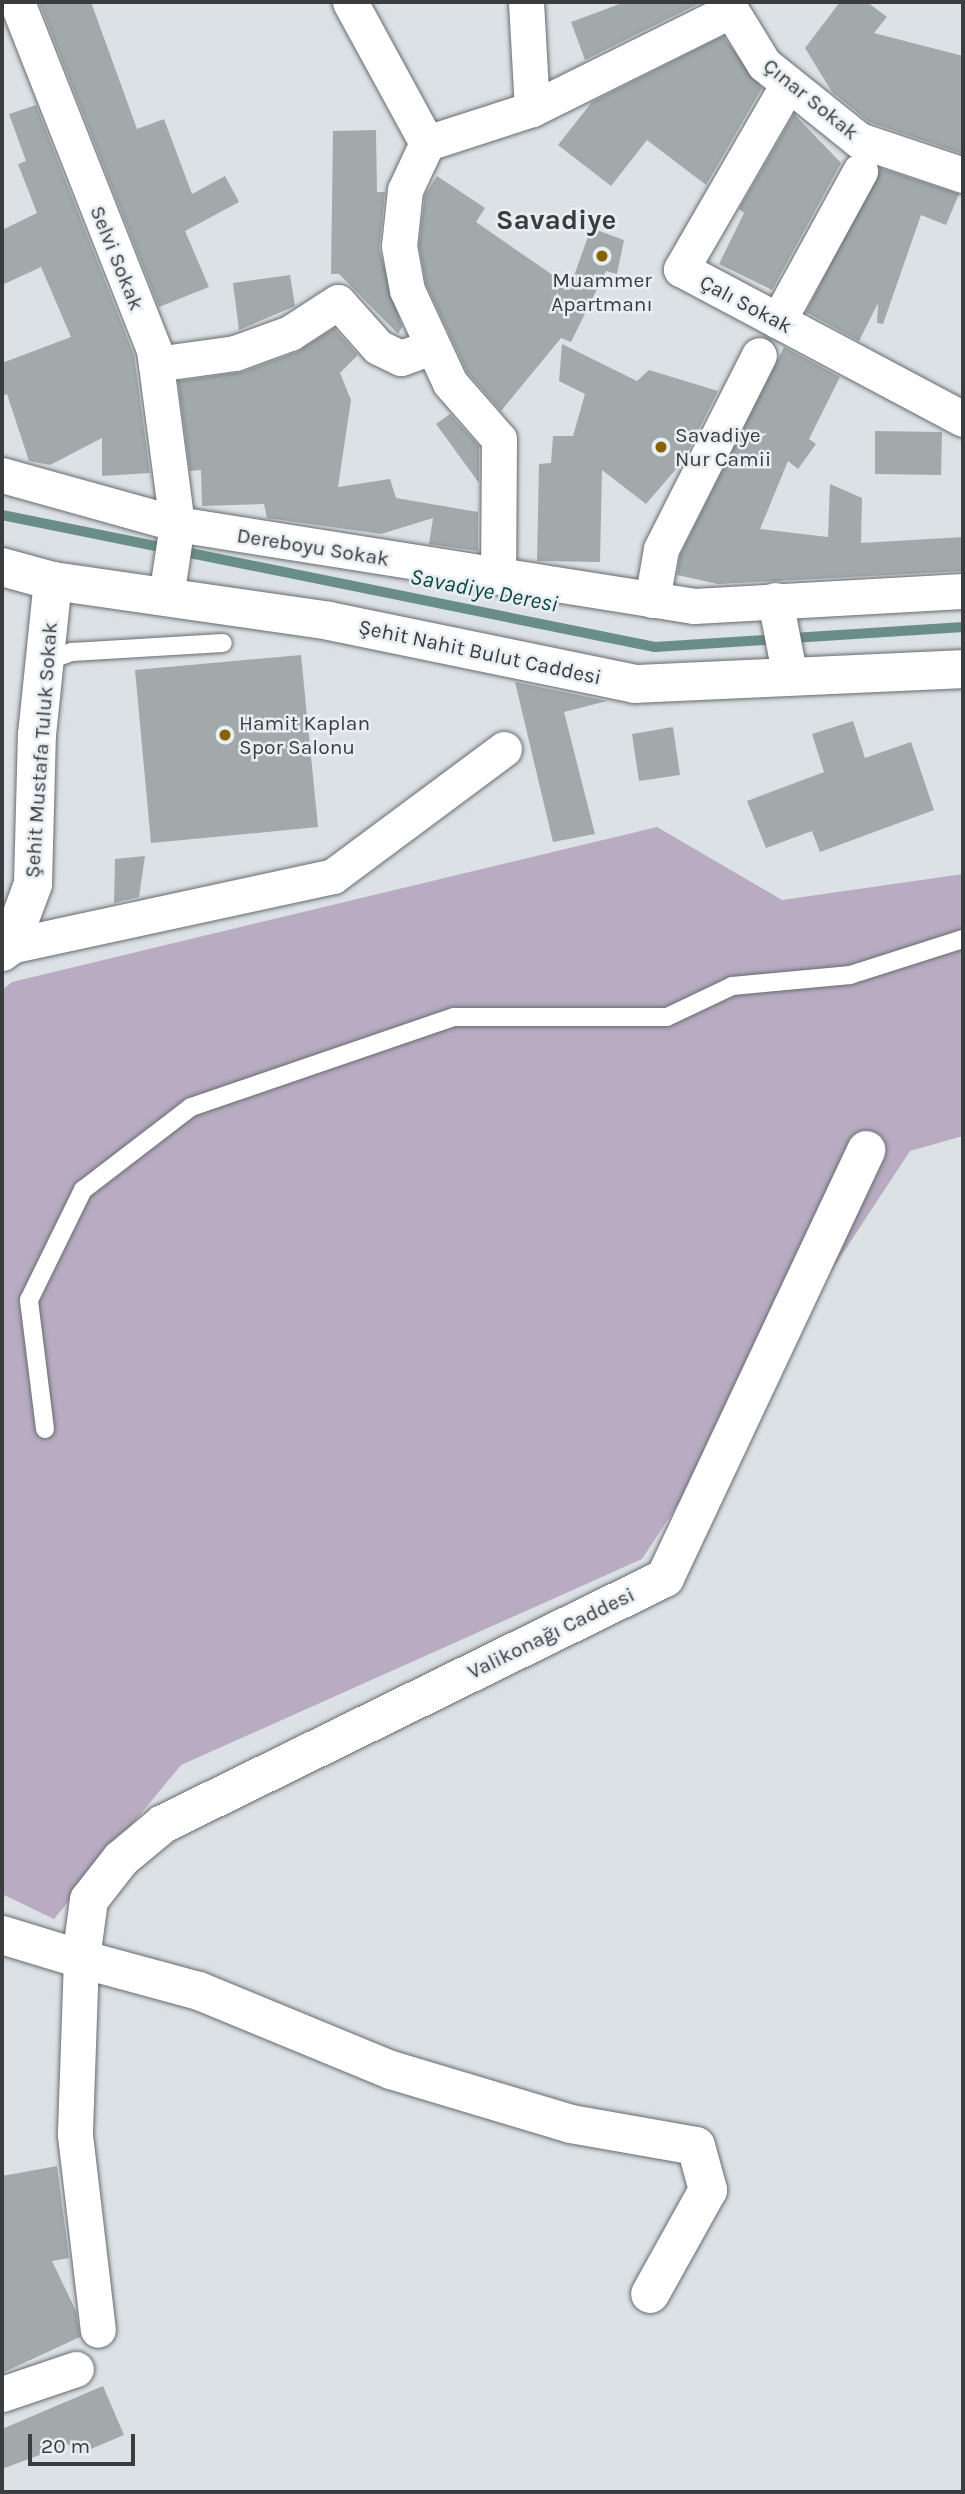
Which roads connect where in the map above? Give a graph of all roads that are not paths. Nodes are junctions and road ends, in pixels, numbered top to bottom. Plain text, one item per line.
1 (17, 2) edge
2 (350, 2) edge
3 (526, 2) edge
4 (729, 6) edge
5 (788, 84) junction
6 (532, 109) junction
7 (427, 143) junction
8 (860, 171) dead end
9 (963, 175) edge
10 (778, 321) junction
11 (431, 346) junction
12 (759, 355) dead end
13 (156, 364) junction
14 (963, 419) edge
15 (2, 475) edge
16 (177, 524) junction
17 (2, 567) edge
18 (498, 577) junction
19 (53, 581) junction
20 (963, 591) edge
21 (166, 597) junction
22 (652, 600) junction
23 (776, 608) junction
24 (223, 643) dead end
25 (44, 662) junction
26 (963, 669) edge
27 (789, 670) junction
28 (504, 749) dead end
29 (963, 939) edge
30 (6, 949) edge
31 (866, 1150) dead end
32 (44, 1429) dead end
33 (2, 1936) edge
34 (80, 1959) junction
35 (650, 2294) dead end
36 (98, 2330) dead end
37 (76, 2369) dead end
38 (2, 2393) edge

1 - 13 street, Selvi Sokak
2 - 7 street
3 - 6 street
4 - 5 street, Çınar Sokak
4 - 6 street
5 - 9 street, Çınar Sokak
5 - 10 street, Çalı Sokak
6 - 7 street
7 - 11 street
8 - 10 street
10 - 14 street, Çalı Sokak
11 - 13 street
11 - 18 street
12 - 22 street
13 - 16 street, Selvi Sokak
15 - 16 street, Dereboyu Sokak
16 - 18 street, Dereboyu Sokak
16 - 21 street, Selvi Sokak
17 - 19 street, Şehit Nahit Bulut Caddesi
18 - 22 street, Dereboyu Sokak
19 - 21 street, Şehit Nahit Bulut Caddesi
19 - 25 street, Şehit Mustafa Tuluk Sokak
20 - 23 street, Dereboyu Sokak
21 - 27 street, Şehit Nahit Bulut Caddesi
22 - 23 street, Dereboyu Sokak
23 - 27 street
24 - 25 lane
25 - 30 street, Şehit Mustafa Tuluk Sokak
26 - 27 street, Şehit Nahit Bulut Caddesi
28 - 30 street
29 - 32 lane
31 - 34 street, Valikonağı Caddesi
33 - 34 street
34 - 35 street
34 - 36 street
37 - 38 street

